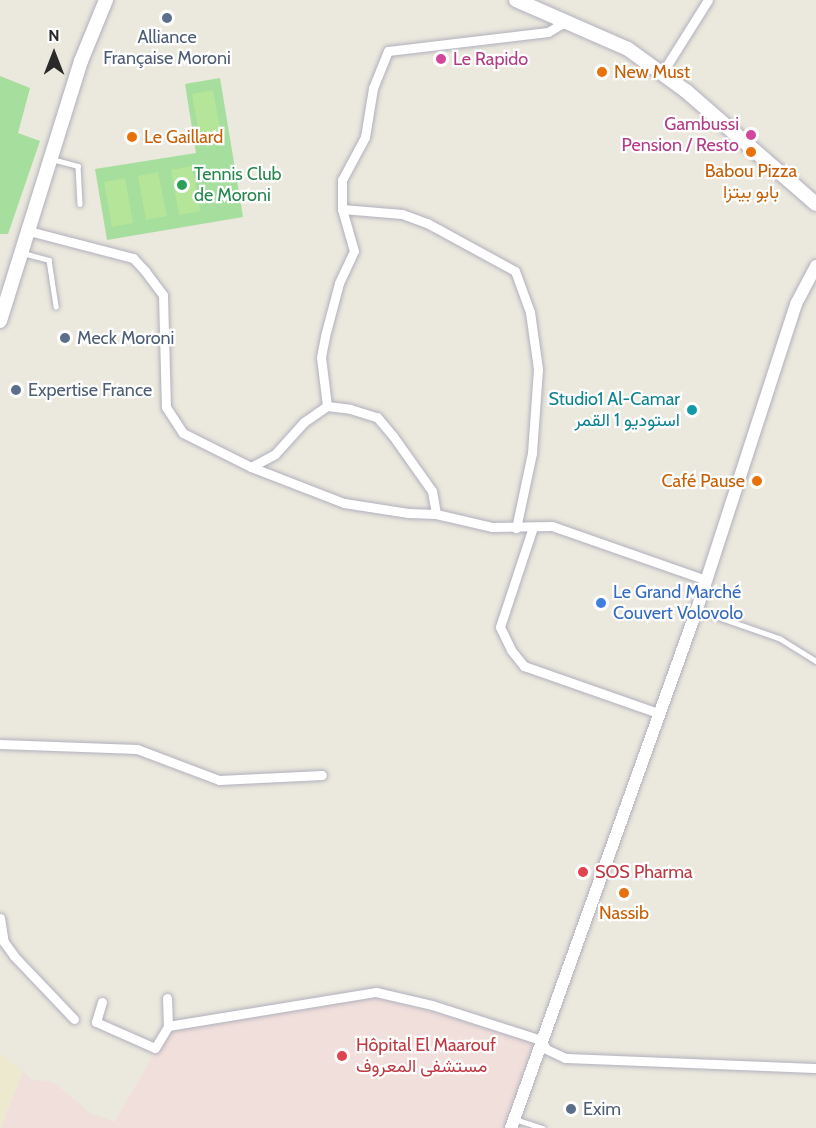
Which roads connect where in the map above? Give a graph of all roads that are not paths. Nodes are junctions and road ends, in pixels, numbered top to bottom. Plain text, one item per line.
1 (106, 0) edge
2 (516, 0) edge
3 (708, 0) edge
4 (532, 2) edge
5 (568, 20) junction
6 (662, 73) junction
7 (50, 158) junction
8 (813, 198) edge
9 (80, 204) dead end
10 (342, 209) junction
11 (25, 230) junction
12 (20, 252) junction
13 (816, 266) edge
14 (56, 306) dead end
15 (0, 321) edge
16 (327, 406) junction
17 (252, 467) junction
18 (436, 514) junction
19 (532, 527) junction
20 (516, 528) junction
21 (706, 580) junction
22 (697, 609) junction
23 (816, 661) edge
24 (658, 713) junction
25 (0, 744) edge
26 (322, 775) dead end
27 (0, 918) edge
28 (167, 998) dead end
29 (102, 1002) dead end
30 (74, 1019) dead end
31 (168, 1026) junction
32 (541, 1040) junction
33 (816, 1068) edge
34 (513, 1123) edge
35 (543, 1128) edge

1 - 7 main road
2 - 4 main road
3 - 6 street
4 - 5 main road
5 - 6 main road
5 - 10 street
6 - 8 main road
7 - 9 lane
7 - 11 main road
10 - 16 street
10 - 20 street
11 - 12 main road
11 - 17 street
12 - 14 lane
12 - 15 main road
13 - 21 street
16 - 17 street
16 - 18 street
17 - 18 street
18 - 20 street
19 - 20 street
19 - 21 street
19 - 24 street
21 - 22 street
22 - 23 lane
22 - 24 street
24 - 32 street
25 - 26 street
27 - 30 street
28 - 31 street
29 - 31 street
31 - 32 street
32 - 33 street
32 - 34 street
34 - 35 lane

